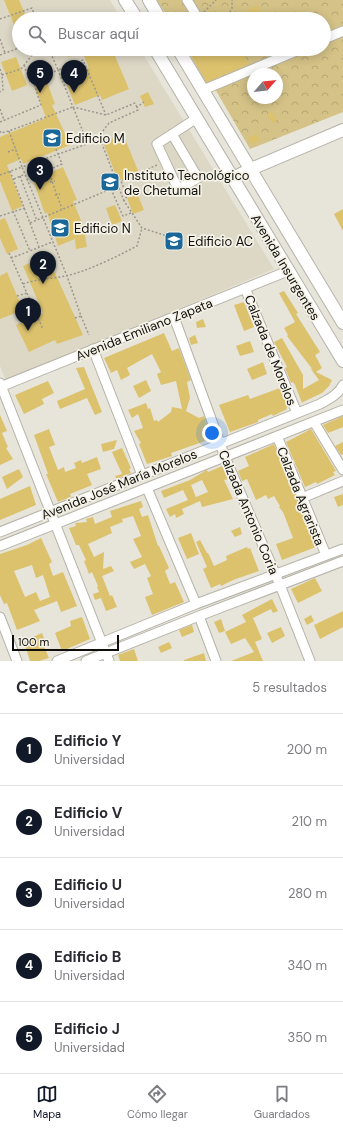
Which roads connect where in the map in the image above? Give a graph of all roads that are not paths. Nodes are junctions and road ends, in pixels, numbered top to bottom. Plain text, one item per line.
1 (125, 0) edge
2 (149, 0) edge
3 (187, 0) edge
4 (133, 12) edge
5 (156, 12) edge
6 (194, 12) edge
7 (343, 32) edge
8 (331, 36) edge
9 (159, 56) edge
10 (182, 56) edge
11 (284, 56) edge
12 (203, 90) junction
13 (197, 118) junction
14 (343, 130) edge
15 (172, 134) junction
16 (251, 169) junction
17 (233, 178) junction
18 (290, 235) junction
19 (273, 245) junction
20 (288, 271) junction
21 (245, 288) junction
22 (174, 317) junction
23 (340, 318) edge
24 (320, 323) junction
25 (93, 349) junction
26 (343, 361) edge
27 (0, 385) edge
28 (343, 385) edge
29 (343, 410) edge
30 (297, 413) junction
31 (314, 422) junction
32 (277, 436) junction
33 (220, 443) junction
34 (225, 457) junction
35 (343, 470) edge
36 (142, 475) junction
37 (343, 481) edge
38 (147, 488) junction
39 (302, 498) junction
40 (51, 511) junction
41 (55, 524) junction
42 (0, 532) edge
43 (0, 546) edge
44 (343, 549) edge
45 (326, 555) junction
46 (343, 561) edge
47 (275, 574) junction
48 (280, 585) junction
49 (196, 604) junction
50 (199, 616) junction
51 (0, 617) edge
52 (102, 642) junction
53 (108, 657) edge
54 (17, 661) edge
55 (56, 661) edge
56 (86, 661) edge
57 (216, 661) edge
58 (310, 661) edge

1 - 4 main road
2 - 5 main road
3 - 6 street
7 - 8 street
9 - 13 main road, Avenida Insurgentes
10 - 12 main road, Avenida Insurgentes
11 - 12 street
12 - 16 main road, Avenida Insurgentes
13 - 15 street
13 - 17 main road, Avenida Insurgentes
14 - 16 main road
15 - 15 street
16 - 17 main road
16 - 18 main road, Avenida Insurgentes
17 - 19 main road, Avenida Insurgentes
18 - 19 main road
18 - 23 main road, Avenida Insurgentes
19 - 20 main road, Avenida Insurgentes
20 - 21 street, Avenida Emiliano Zapata
20 - 24 main road, Avenida Insurgentes
21 - 22 street, Avenida Emiliano Zapata
21 - 30 street, Calzada de Morelos
22 - 25 street, Avenida Emiliano Zapata
22 - 33 street, Calzada Antonio Coria
23 - 24 main road
24 - 26 main road, Avenida Insurgentes
25 - 27 street, Avenida Emiliano Zapata
25 - 36 street
27 - 40 street
28 - 30 street, Avenida José María Morelos
29 - 31 street, Avenida José María Morelos
30 - 33 street, Avenida José María Morelos
31 - 32 street, Avenida José María Morelos
31 - 35 street
32 - 34 street, Avenida José María Morelos
32 - 39 street, Calzada Agrarista
33 - 34 street, Calzada Antonio Coria
33 - 36 street, Avenida José María Morelos
34 - 38 street, Avenida José María Morelos
34 - 47 street, Calzada Antonio Coria
36 - 40 street, Avenida José María Morelos
37 - 39 street
38 - 41 street, Avenida José María Morelos
38 - 49 street
39 - 45 street, Calzada Agrarista
40 - 41 street
40 - 42 street, Avenida José María Morelos
41 - 43 street, Avenida José María Morelos
41 - 52 street
44 - 45 street
45 - 47 street
46 - 48 street
47 - 48 street, Calzada Antonio Coria
47 - 49 street
48 - 50 street
48 - 58 street, Calzada Antonio Coria
49 - 52 street
50 - 53 street
50 - 57 street
51 - 54 street
52 - 53 street
52 - 55 street
53 - 56 street

